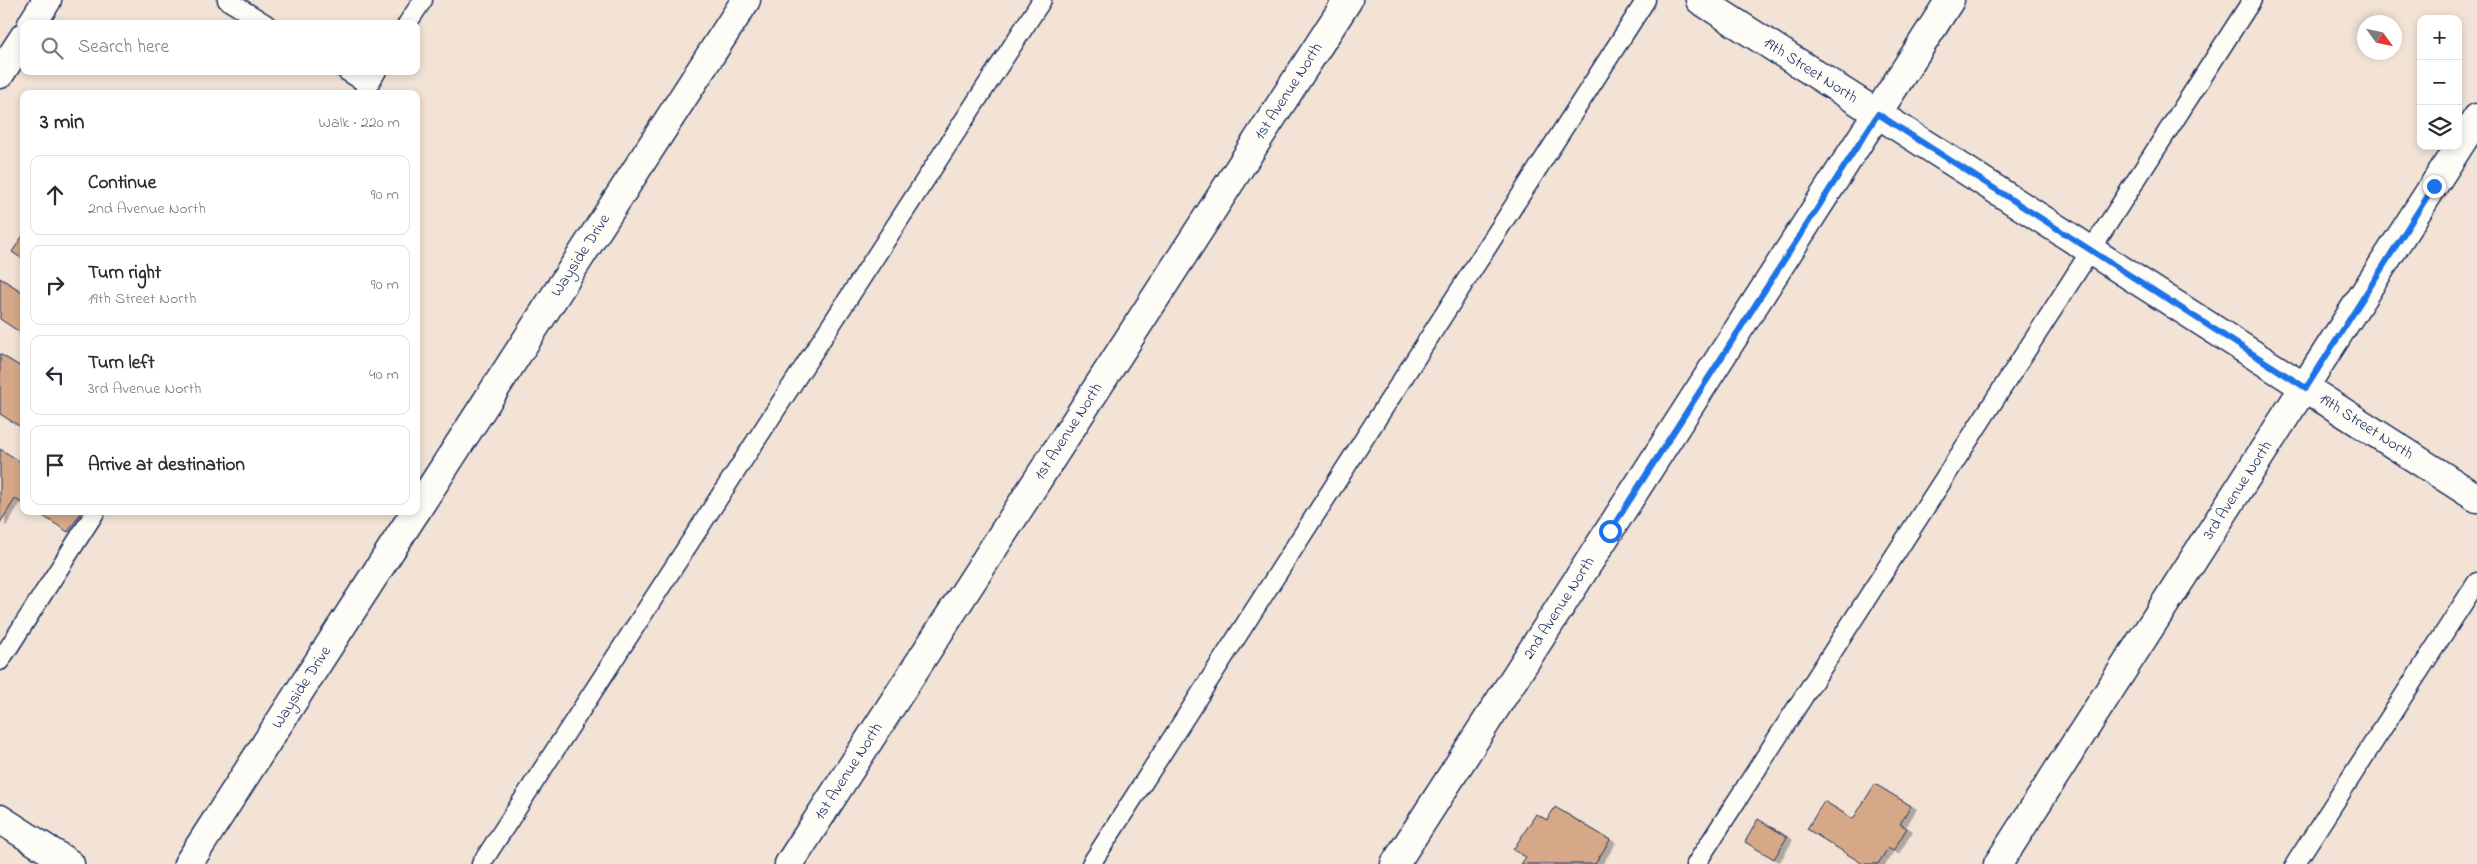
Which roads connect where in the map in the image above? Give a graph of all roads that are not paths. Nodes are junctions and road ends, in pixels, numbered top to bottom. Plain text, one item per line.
1 (47, 0) edge
2 (226, 0) edge
3 (423, 0) edge
4 (746, 0) edge
5 (1042, 0) edge
6 (1348, 0) edge
7 (1646, 0) edge
8 (1700, 0) edge
9 (1950, 0) edge
10 (2252, 0) edge
11 (34, 20) edge
12 (259, 20) edge
13 (410, 20) edge
14 (20, 43) edge
15 (0, 74) edge
16 (354, 75) edge
17 (369, 83) edge
18 (1878, 114) junction
19 (2477, 118) edge
20 (2091, 250) junction
21 (2306, 388) junction
22 (2477, 498) edge
23 (420, 505) edge
24 (93, 515) edge
25 (413, 515) edge
26 (2477, 582) edge
27 (0, 661) edge
28 (0, 819) edge
29 (70, 864) edge
30 (188, 864) edge
31 (481, 864) edge
32 (789, 864) edge
33 (1091, 864) edge
34 (1395, 864) edge
35 (1696, 864) edge
36 (1998, 864) edge
37 (2295, 864) edge

1 - 11 street
2 - 12 lane
3 - 13 lane
4 - 23 street, Wayside Drive
5 - 31 lane
6 - 32 street, 1st Avenue North
7 - 33 lane
8 - 18 street, 19th Street North
9 - 18 street, 2nd Avenue North
10 - 20 lane
14 - 15 street
16 - 17 lane
18 - 20 street, 19th Street North
18 - 34 street, 2nd Avenue North
19 - 21 street, 3rd Avenue North
20 - 21 street, 19th Street North
20 - 35 lane
21 - 22 street, 19th Street North
21 - 36 street, 3rd Avenue North
24 - 27 lane
25 - 30 street, Wayside Drive
26 - 37 lane
28 - 29 street

